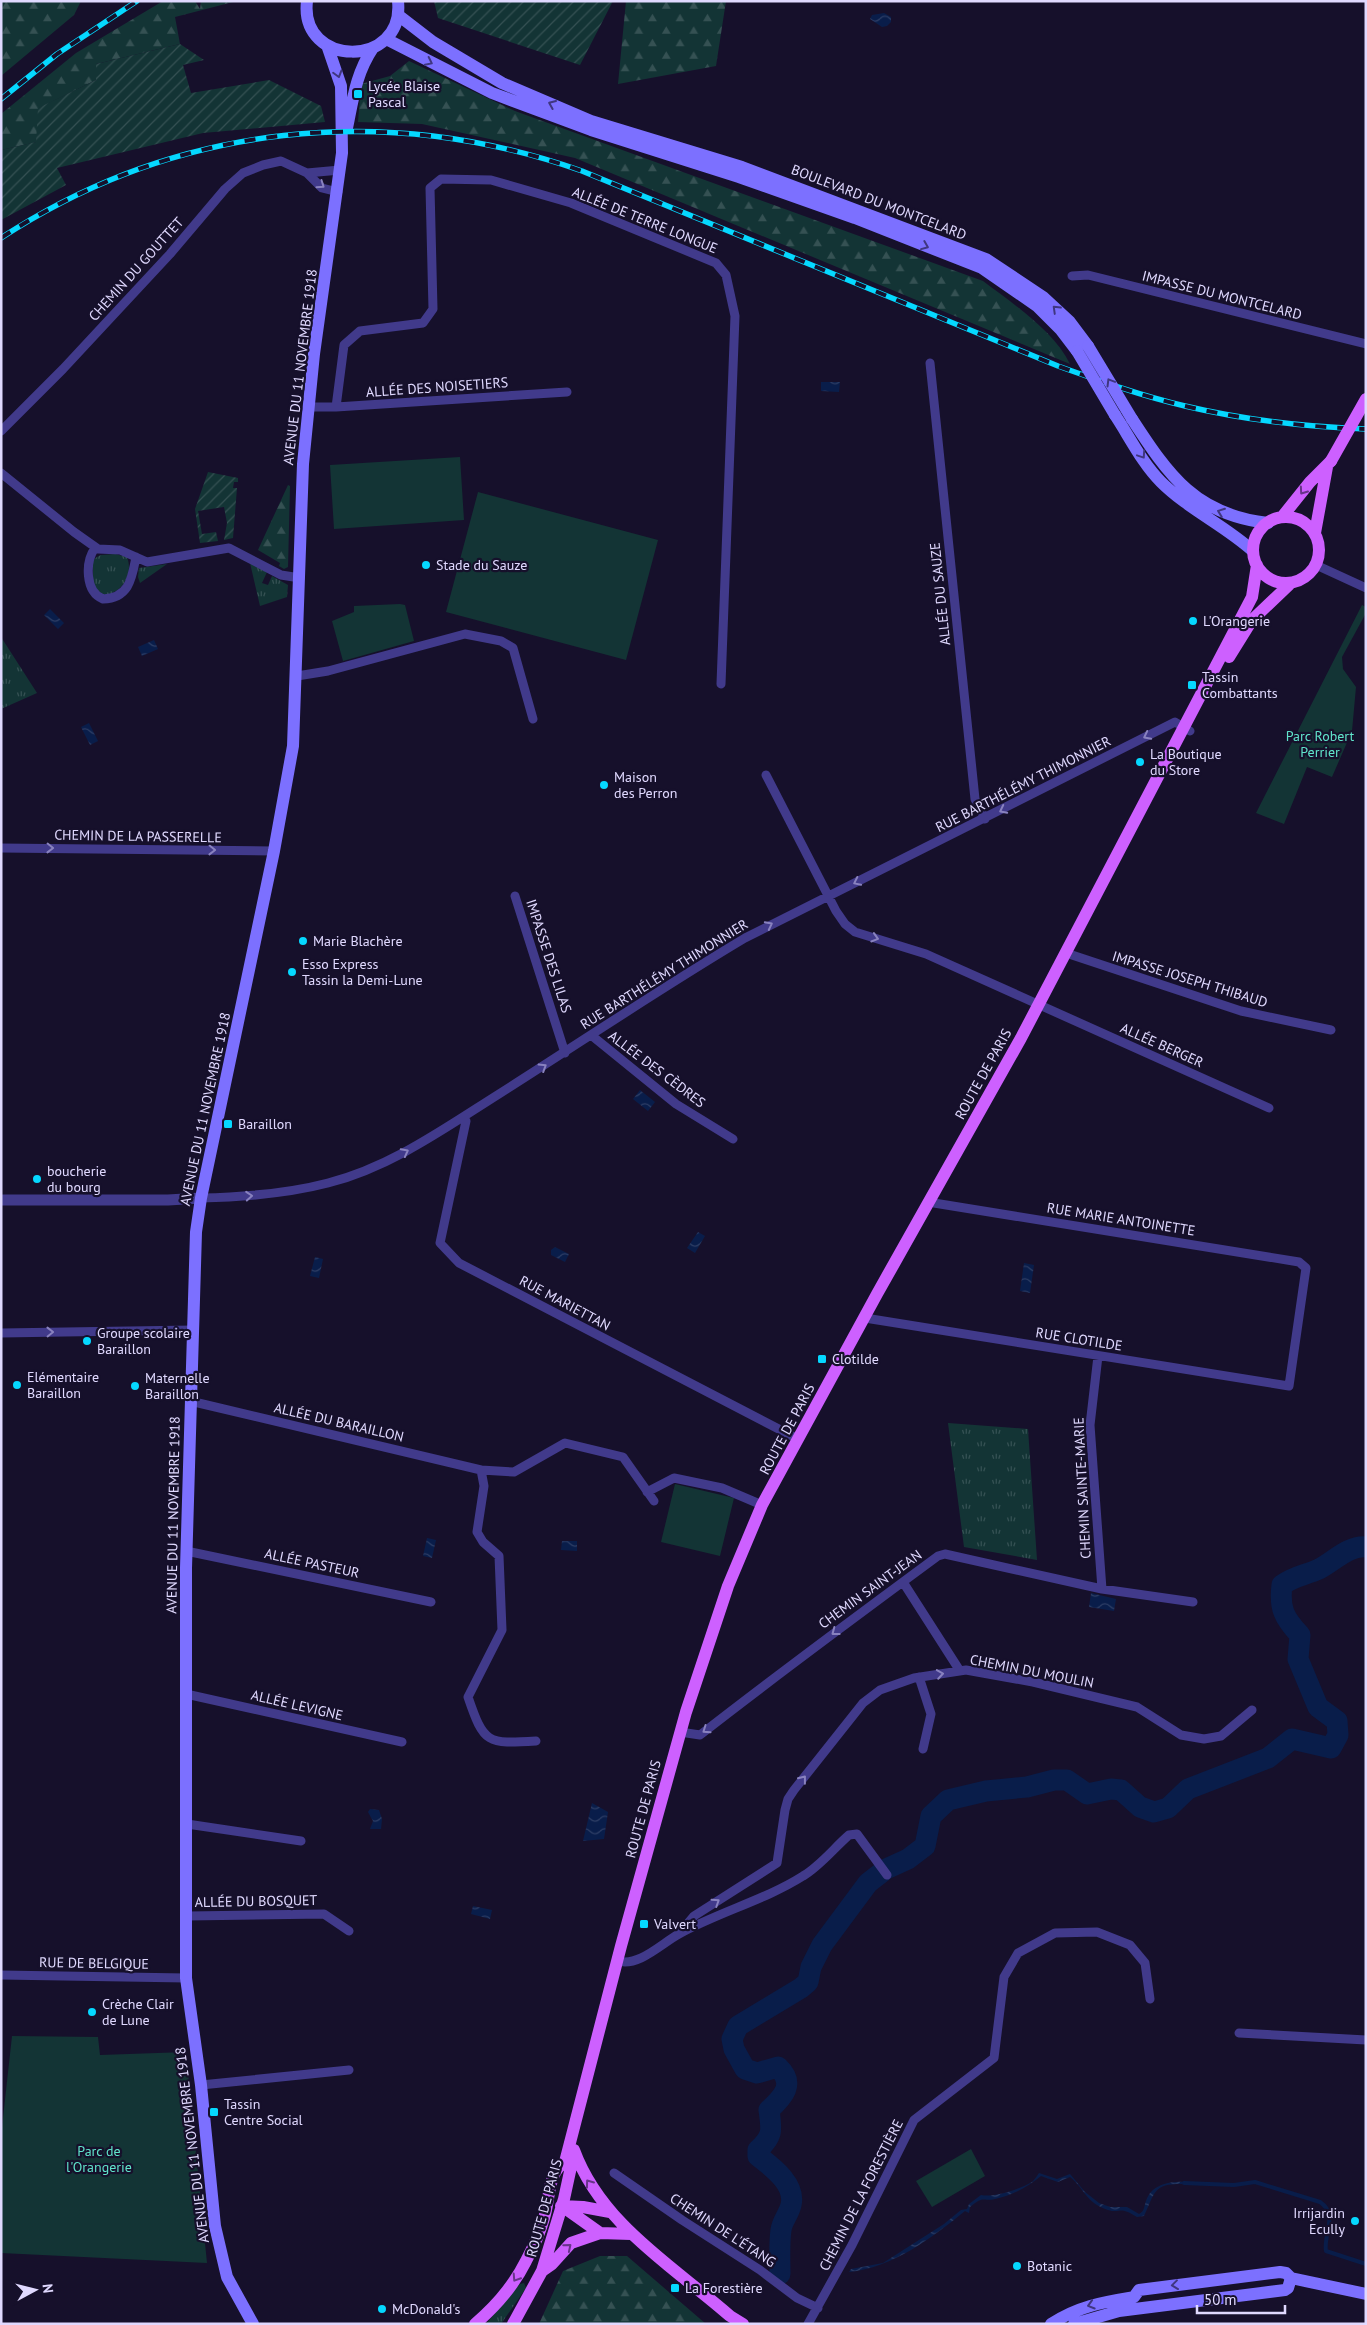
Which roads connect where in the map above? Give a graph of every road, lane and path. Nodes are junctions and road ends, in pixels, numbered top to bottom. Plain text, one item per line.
1 (307, 1) edge
2 (398, 1) edge
3 (398, 15) junction
4 (386, 39) junction
5 (327, 45) junction
6 (373, 48) junction
7 (342, 153) junction
8 (340, 170) junction
9 (307, 172) junction
10 (338, 192) junction
11 (1072, 276) dead end
12 (1366, 344) edge
13 (1083, 348) junction
14 (930, 363) dead end
15 (567, 392) dead end
16 (1366, 400) edge
17 (308, 407) junction
18 (336, 407) junction
19 (1, 431) edge
20 (1329, 464) junction
21 (1, 473) edge
22 (1282, 517) junction
23 (1268, 523) junction
24 (1315, 533) junction
25 (95, 548) junction
26 (1253, 551) junction
27 (136, 557) junction
28 (1257, 565) junction
29 (1316, 565) junction
30 (300, 578) junction
31 (1291, 583) junction
32 (1366, 588) edge
33 (297, 676) junction
34 (721, 684) dead end
35 (533, 719) dead end
36 (1187, 729) junction
37 (766, 775) dead end
38 (985, 819) junction
39 (1, 848) edge
40 (274, 851) junction
41 (515, 896) dead end
42 (828, 896) junction
43 (1072, 954) junction
44 (1041, 1006) junction
45 (1331, 1030) dead end
46 (591, 1035) junction
47 (565, 1053) junction
48 (1269, 1108) dead end
49 (464, 1117) junction
50 (734, 1139) dead end
51 (201, 1198) junction
52 (1, 1200) edge
53 (932, 1202) junction
54 (867, 1319) junction
55 (193, 1330) junction
56 (1, 1333) edge
57 (1098, 1356) junction
58 (1289, 1386) joint
59 (190, 1401) junction
60 (798, 1439) junction
61 (481, 1470) junction
62 (647, 1492) junction
63 (654, 1501) dead end
64 (762, 1505) junction
65 (186, 1551) junction
66 (903, 1582) junction
67 (1102, 1589) junction
68 (431, 1602) dead end
69 (1193, 1602) dead end
70 (960, 1671) junction
71 (919, 1677) junction
72 (186, 1694) junction
73 (1252, 1710) dead end
74 (683, 1732) junction
75 (536, 1741) dead end
76 (402, 1742) dead end
77 (922, 1749) dead end
78 (187, 1824) junction
79 (301, 1842) dead end
80 (884, 1872) dead end
81 (188, 1916) junction
82 (349, 1931) dead end
83 (679, 1934) junction
84 (621, 1962) junction
85 (1, 1976) edge
86 (186, 1978) junction
87 (1150, 1999) dead end
88 (1239, 2033) dead end
89 (1366, 2040) edge
90 (349, 2070) dead end
91 (201, 2085) junction
92 (574, 2150) junction
93 (565, 2162) junction
94 (614, 2173) dead end
95 (562, 2206) junction
96 (610, 2212) junction
97 (544, 2218) junction
98 (600, 2233) junction
99 (632, 2234) junction
100 (542, 2271) junction
101 (1290, 2283) junction
102 (1366, 2294) edge
103 (1134, 2297) junction
104 (818, 2308) junction
105 (1145, 2308) junction
106 (1119, 2311) junction
107 (733, 2320) edge
108 (253, 2324) edge
109 (476, 2324) edge
110 (513, 2324) edge
111 (743, 2324) edge
112 (808, 2324) edge
113 (814, 2324) edge
114 (1052, 2324) edge
115 (1074, 2324) edge
116 (1107, 2324) edge

1 - 5 main road
2 - 3 main road
3 - 4 main road
13 -> 3 main road, BOULEVARD DU MONTCELARD
4 - 6 main road
4 -> 13 main road, BOULEVARD DU MONTCELARD
5 - 6 main road
5 -> 7 main road, AVENUE DU 11 NOVEMBRE 1918
6 - 7 main road, AVENUE DU 11 NOVEMBRE 1918
7 - 8 main road, AVENUE DU 11 NOVEMBRE 1918
8 - 9 street, CHEMIN DU GOUTTET
8 - 10 main road, AVENUE DU 11 NOVEMBRE 1918
9 -> 10 street, CHEMIN DU GOUTTET
9 - 19 street, CHEMIN DU GOUTTET
10 - 17 main road, AVENUE DU 11 NOVEMBRE 1918
11 - 12 street, IMPASSE DU MONTCELARD
23 -> 13 main road, BOULEVARD DU MONTCELARD, bridge
13 -> 26 main road, BOULEVARD DU MONTCELARD, bridge
14 - 38 street, ALLÉE DU SAUZE
15 - 18 street, ALLÉE DES NOISETIERS
16 - 20 main road, bridge
17 - 18 street, ALLÉE DES NOISETIERS
17 - 30 main road, AVENUE DU 11 NOVEMBRE 1918
18 - 34 street, ALLÉE DE TERRE LONGUE
20 -> 22 main road
20 - 24 main road
21 - 25 street
22 - 23 main road
22 - 24 main road
23 - 26 main road
24 - 29 main road
25 - 27 street
25 - 27 street
26 - 28 main road
27 - 30 street
28 - 31 main road
28 - 36 main road, ROUTE DE PARIS
29 - 31 main road
29 - 32 street
30 - 33 main road, AVENUE DU 11 NOVEMBRE 1918
31 - 36 main road, ROUTE DE PARIS
33 - 35 street
33 - 40 main road, AVENUE DU 11 NOVEMBRE 1918
36 -> 38 street, RUE BARTHÉLÉMY THIMONNIER
36 - 43 main road, ROUTE DE PARIS
36 - 44 main road, ROUTE DE PARIS
37 - 42 street, ALLÉE BERGER
38 -> 42 street, RUE BARTHÉLÉMY THIMONNIER
39 -> 40 street, CHEMIN DE LA PASSERELLE
40 - 51 main road, AVENUE DU 11 NOVEMBRE 1918
41 - 47 street, IMPASSE DES LILAS
42 -> 44 street, ALLÉE BERGER
46 -> 42 street, RUE BARTHÉLÉMY THIMONNIER
43 - 44 main road, ROUTE DE PARIS
43 - 45 street, IMPASSE JOSEPH THIBAUD
44 - 48 street, ALLÉE BERGER
44 - 53 main road, ROUTE DE PARIS
46 - 47 street, RUE BARTHÉLÉMY THIMONNIER
46 - 50 street, ALLÉE DES CÈDRES
49 -> 47 street, RUE BARTHÉLÉMY THIMONNIER
51 -> 49 street, RUE BARTHÉLÉMY THIMONNIER
49 - 60 street, RUE MARIETTAN
51 - 52 street
51 - 55 main road, AVENUE DU 11 NOVEMBRE 1918
53 - 54 main road, ROUTE DE PARIS
53 - 58 street, RUE MARIE ANTOINETTE
54 - 57 street, RUE CLOTILDE
54 - 60 main road, ROUTE DE PARIS
54 - 74 main road, ROUTE DE PARIS
56 -> 55 street
55 - 59 main road, AVENUE DU 11 NOVEMBRE 1918
57 - 58 street, RUE CLOTILDE
57 - 67 street, CHEMIN SAINTE-MARIE
59 - 61 street, ALLÉE DU BARAILLON
59 - 65 main road, AVENUE DU 11 NOVEMBRE 1918
60 - 64 main road, ROUTE DE PARIS
61 - 62 street, ALLÉE DU BARAILLON
61 - 75 street
62 - 63 street, ALLÉE DU BARAILLON
62 - 64 street
64 - 74 main road, ROUTE DE PARIS
65 - 68 street, ALLÉE PASTEUR
65 - 72 main road, AVENUE DU 11 NOVEMBRE 1918
66 - 67 street, CHEMIN SAINT-JEAN
66 - 70 street
66 -> 74 street, CHEMIN SAINT-JEAN
67 - 69 street, CHEMIN SAINT-JEAN
71 -> 70 street, CHEMIN DU MOULIN
70 - 73 street, CHEMIN DU MOULIN
71 - 77 street
83 -> 71 street, CHEMIN DU MOULIN
72 - 76 street, ALLÉE LEVIGNE
72 - 78 main road, AVENUE DU 11 NOVEMBRE 1918
74 - 84 main road, ROUTE DE PARIS
78 - 79 street
78 - 81 main road, AVENUE DU 11 NOVEMBRE 1918
80 - 83 street
81 - 82 street, ALLÉE DU BOSQUET
81 - 86 main road, AVENUE DU 11 NOVEMBRE 1918
83 - 84 street
84 - 92 main road, ROUTE DE PARIS
84 - 93 main road, ROUTE DE PARIS
85 - 86 street, RUE DE BELGIQUE
86 - 91 main road, AVENUE DU 11 NOVEMBRE 1918
87 - 104 street, CHEMIN DE LA FORESTIÈRE
88 - 89 street
90 - 91 street
91 - 108 main road, AVENUE DU 11 NOVEMBRE 1918
92 - 95 main road, ROUTE DE PARIS
96 -> 92 main road
93 - 95 main road
93 - 97 main road, ROUTE DE PARIS
94 - 104 street, CHEMIN DE L'ÉTANG
95 - 96 main road
95 - 97 main road
95 - 98 main road
95 - 100 main road, ROUTE DE PARIS
96 - 99 main road
97 -> 109 main road, ROUTE DE PARIS
98 - 99 main road
100 -> 98 main road
99 - 107 main road
100 - 110 main road, ROUTE DE PARIS
101 - 102 main road
101 -> 103 main road
101 - 105 main road
103 - 105 main road
103 -> 114 main road
104 - 112 street, CHEMIN DE LA FORESTIÈRE
104 - 113 street, CHEMIN DE LA FORESTIÈRE
105 - 106 main road
106 - 115 main road
106 - 116 main road
107 - 111 main road

